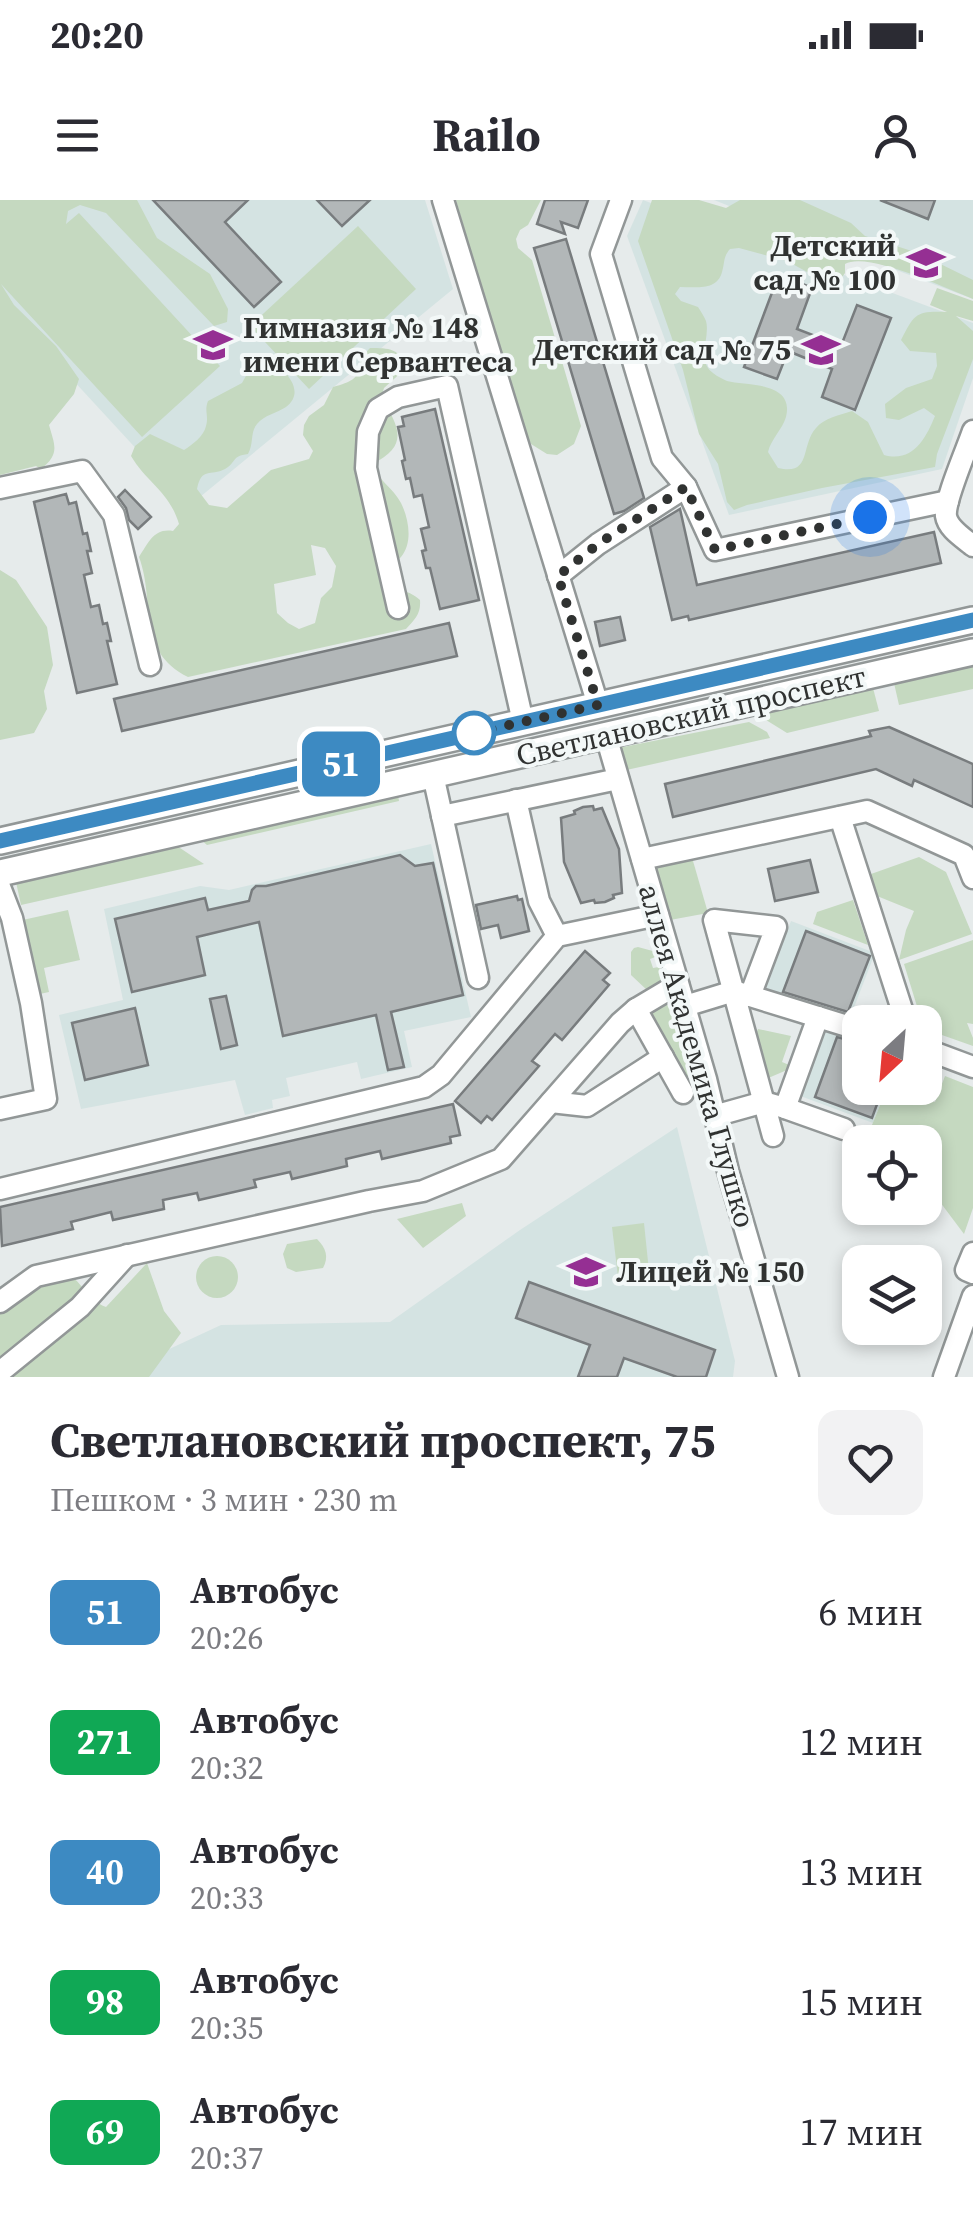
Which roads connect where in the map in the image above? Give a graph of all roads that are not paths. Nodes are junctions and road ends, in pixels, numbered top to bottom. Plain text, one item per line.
1 (443, 200) edge
2 (622, 200) edge
3 (973, 432) edge
4 (686, 487) junction
5 (0, 488) edge
6 (948, 501) junction
7 (973, 546) edge
8 (558, 576) junction
9 (398, 608) dead end
10 (973, 620) edge
11 (973, 652) edge
12 (150, 665) dead end
13 (598, 705) junction
14 (523, 722) junction
15 (606, 736) junction
16 (432, 775) junction
17 (618, 779) junction
18 (516, 800) junction
19 (167, 803) junction
20 (442, 816) junction
21 (840, 817) junction
22 (175, 834) junction
23 (0, 841) edge
24 (642, 859) junction
25 (0, 874) edge
26 (973, 878) edge
27 (0, 886) edge
28 (658, 915) junction
29 (557, 936) junction
30 (478, 978) dead end
31 (678, 984) junction
32 (742, 994) junction
33 (901, 1005) edge
34 (685, 1006) junction
35 (636, 1009) junction
36 (818, 1017) junction
37 (842, 1024) edge
38 (942, 1055) edge
39 (662, 1057) junction
40 (973, 1067) edge
41 (683, 1093) dead end
42 (551, 1102) junction
43 (774, 1105) junction
44 (0, 1109) edge
45 (714, 1116) junction
46 (842, 1128) edge
47 (772, 1136) dead end
48 (0, 1190) edge
49 (973, 1253) edge
50 (127, 1255) junction
51 (973, 1272) edge
52 (973, 1296) edge
53 (0, 1302) edge
54 (0, 1372) edge
55 (788, 1377) edge
56 (944, 1377) edge

1 - 8 street
2 - 4 street
3 - 6 street
4 - 6 street
4 - 8 street
5 - 12 street
6 - 7 street
8 - 13 street
9 - 14 street
10 - 13 main road, Светлановский проспект
11 - 15 main road, Светлановский проспект
13 - 14 main road, Светлановский проспект
14 - 19 main road, Светлановский проспект
15 - 16 main road, Светлановский проспект
15 - 17 street, аллея Академика Глушко
16 - 20 street
16 - 22 main road, Светлановский проспект
17 - 18 street
17 - 24 street, аллея Академика Глушко
18 - 20 street
18 - 29 street
19 - 22 street
19 - 23 main road, Светлановский проспект
20 - 30 street
21 - 24 street
21 - 26 street
21 - 33 street
22 - 25 main road, Светлановский проспект
24 - 28 street, аллея Академика Глушко
27 - 44 street
28 - 29 street
28 - 31 street, аллея Академика Глушко
29 - 48 street
31 - 34 street, аллея Академика Глушко
31 - 35 street
32 - 34 street
32 - 36 street
32 - 43 street
34 - 45 street, аллея Академика Глушко
35 - 39 street
35 - 42 street
36 - 37 street
36 - 43 street
38 - 40 street
39 - 41 street
39 - 42 street
42 - 50 street
43 - 45 street
43 - 46 street
43 - 47 street
45 - 55 street, аллея Академика Глушко
49 - 51 street
50 - 53 street
50 - 54 street
52 - 56 street

